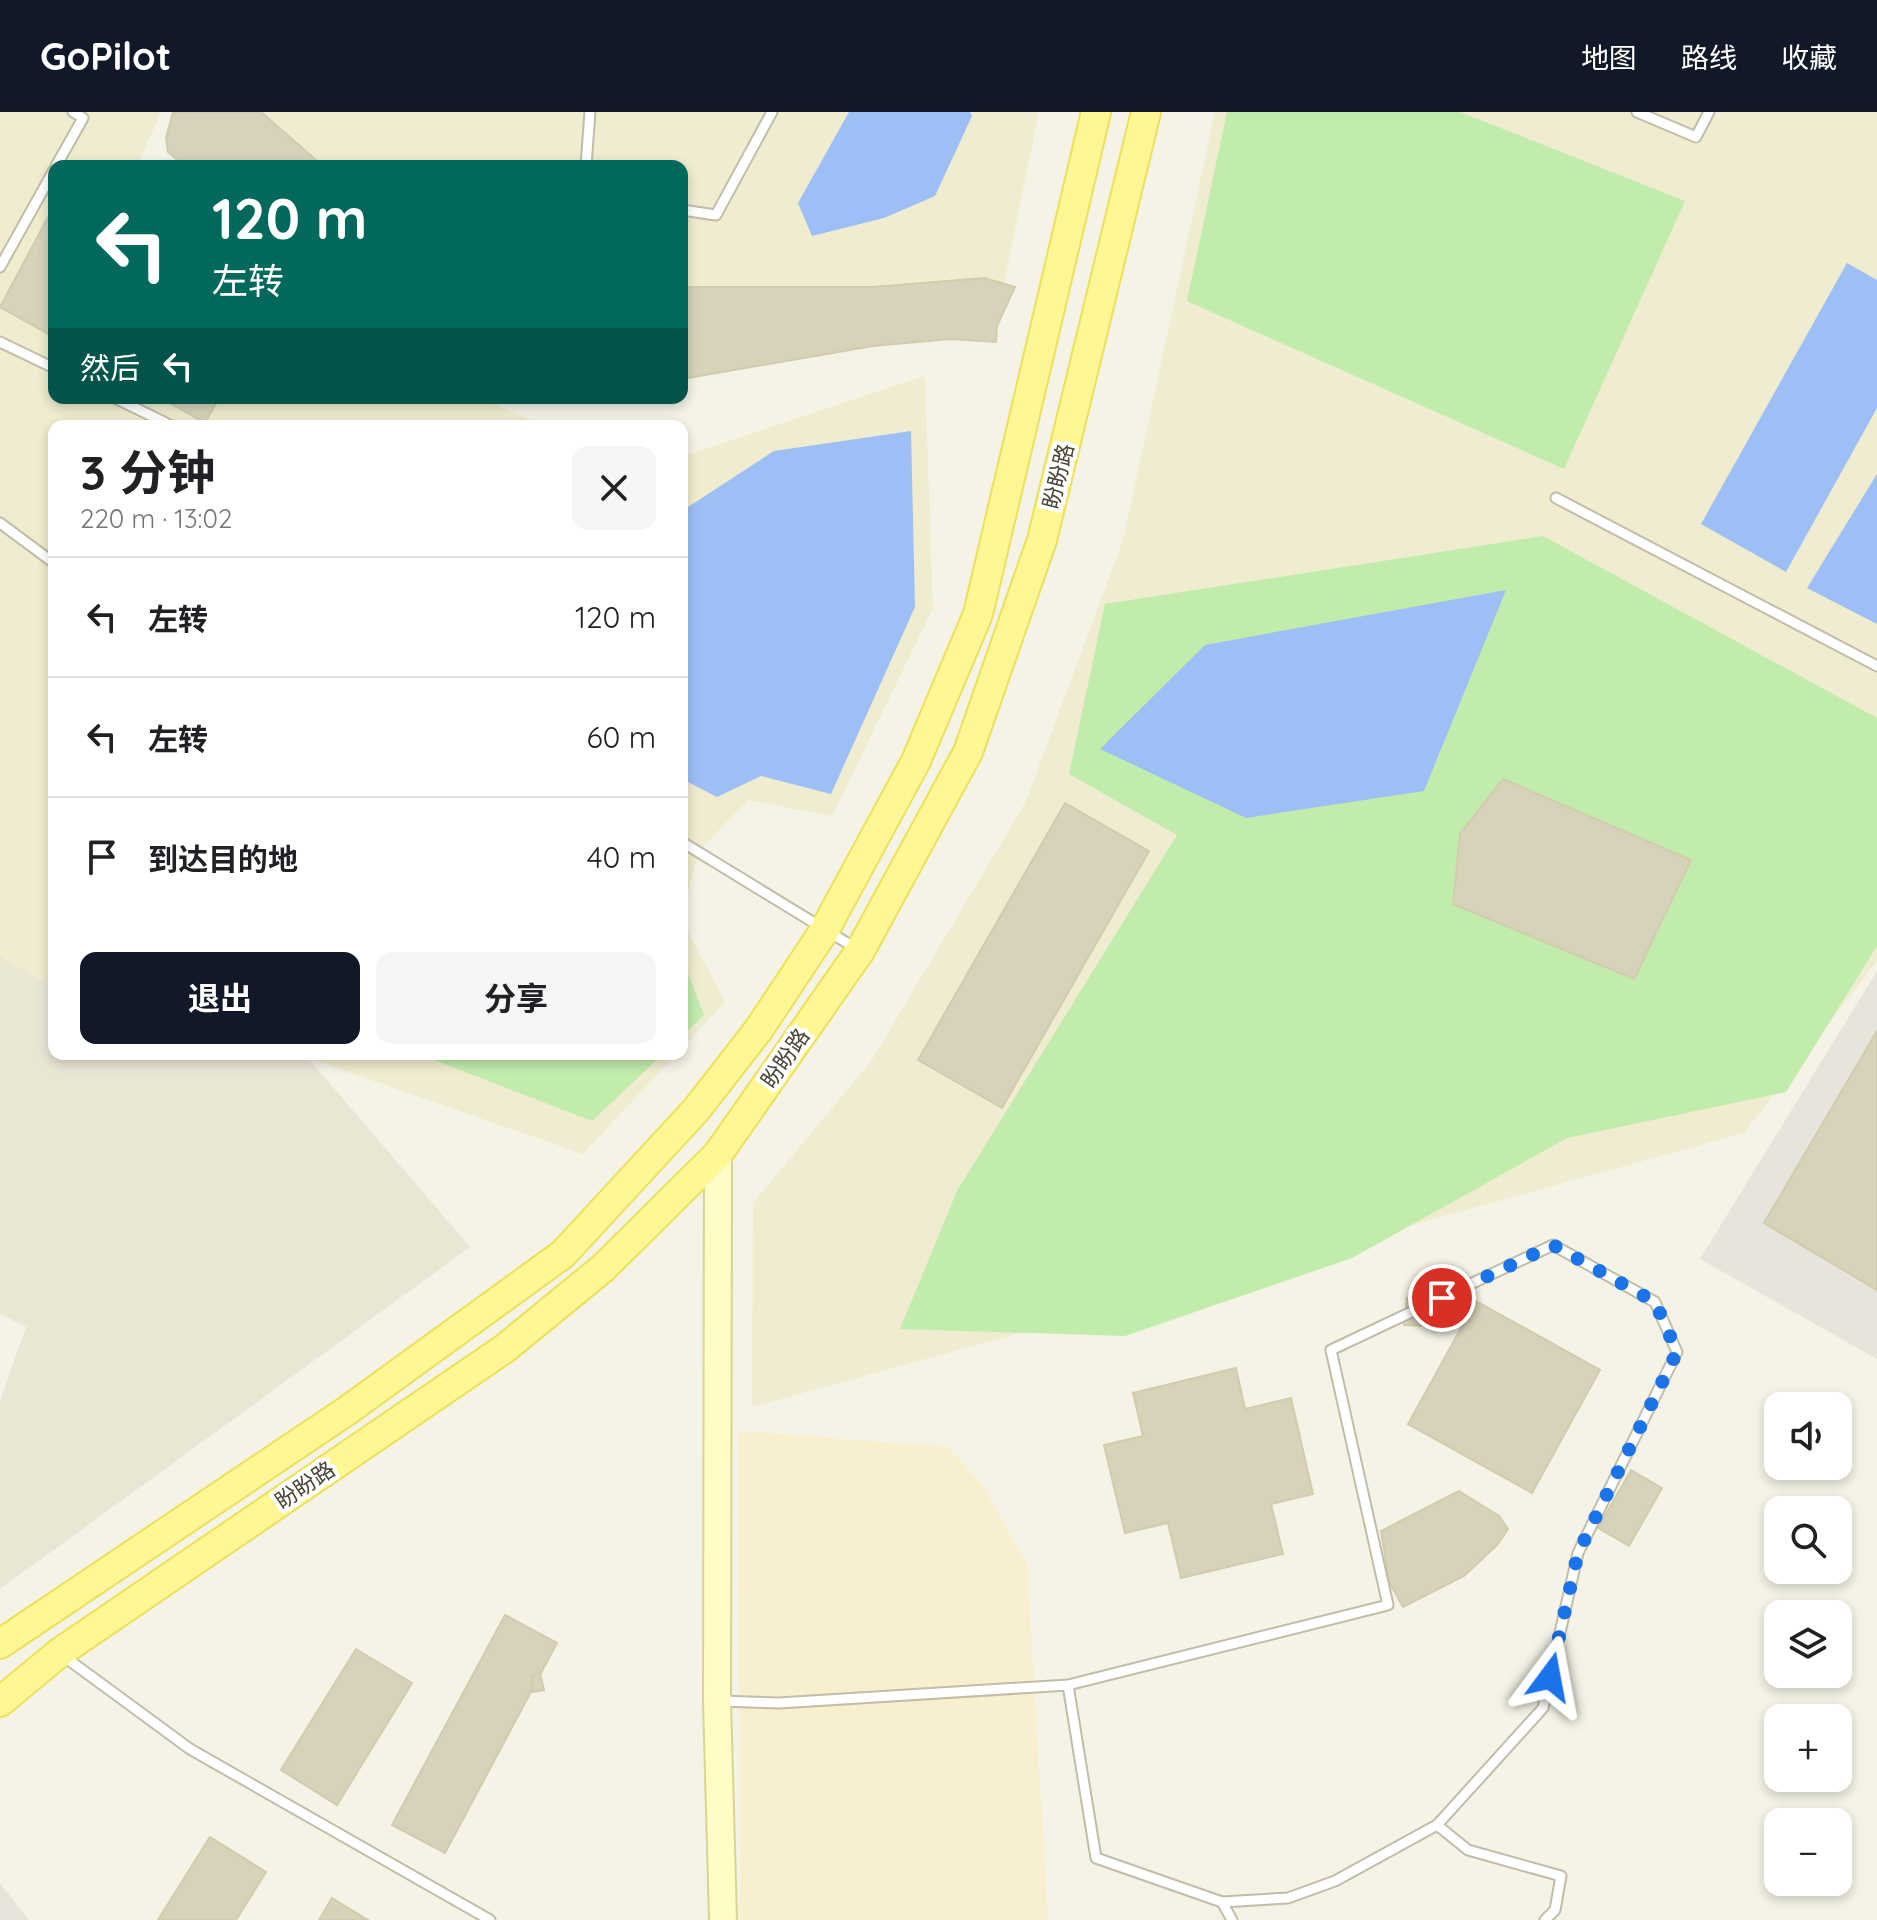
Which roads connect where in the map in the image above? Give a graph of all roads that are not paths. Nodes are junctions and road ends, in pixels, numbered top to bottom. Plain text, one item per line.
1 (73, 112) edge
2 (590, 112) edge
3 (772, 112) edge
4 (1096, 112) edge
5 (1146, 112) edge
6 (1637, 112) edge
7 (1709, 112) edge
8 (59, 160) edge
9 (586, 160) edge
10 (48, 181) edge
11 (688, 211) edge
12 (0, 267) edge
13 (0, 342) edge
14 (48, 365) edge
15 (127, 404) edge
16 (160, 420) edge
17 (1556, 498) dead end
18 (0, 523) edge
19 (48, 559) edge
20 (1877, 666) edge
21 (688, 846) edge
22 (824, 931) junction
23 (860, 951) junction
24 (718, 1154) junction
25 (0, 1644) edge
26 (59, 1653) junction
27 (1068, 1685) junction
28 (717, 1701) junction
29 (0, 1702) edge
30 (1437, 1825) junction
31 (1222, 1902) junction
32 (490, 1920) edge
33 (723, 1920) edge
34 (1232, 1920) edge
35 (1545, 1920) edge

1 - 8 lane
2 - 9 lane
3 - 11 lane
4 - 22 main road, 盼盼路
5 - 23 main road, 盼盼路
6 - 7 lane
10 - 12 lane
13 - 14 lane
15 - 16 lane
17 - 20 lane
18 - 19 lane
21 - 22 lane
22 - 23 lane
22 - 25 main road, 盼盼路
23 - 24 main road, 盼盼路
24 - 26 main road, 盼盼路
24 - 28 main road
26 - 29 main road, 盼盼路
26 - 32 lane
27 - 28 lane
27 - 30 lane
27 - 31 lane
28 - 33 main road
30 - 31 lane
30 - 35 lane
31 - 34 lane

